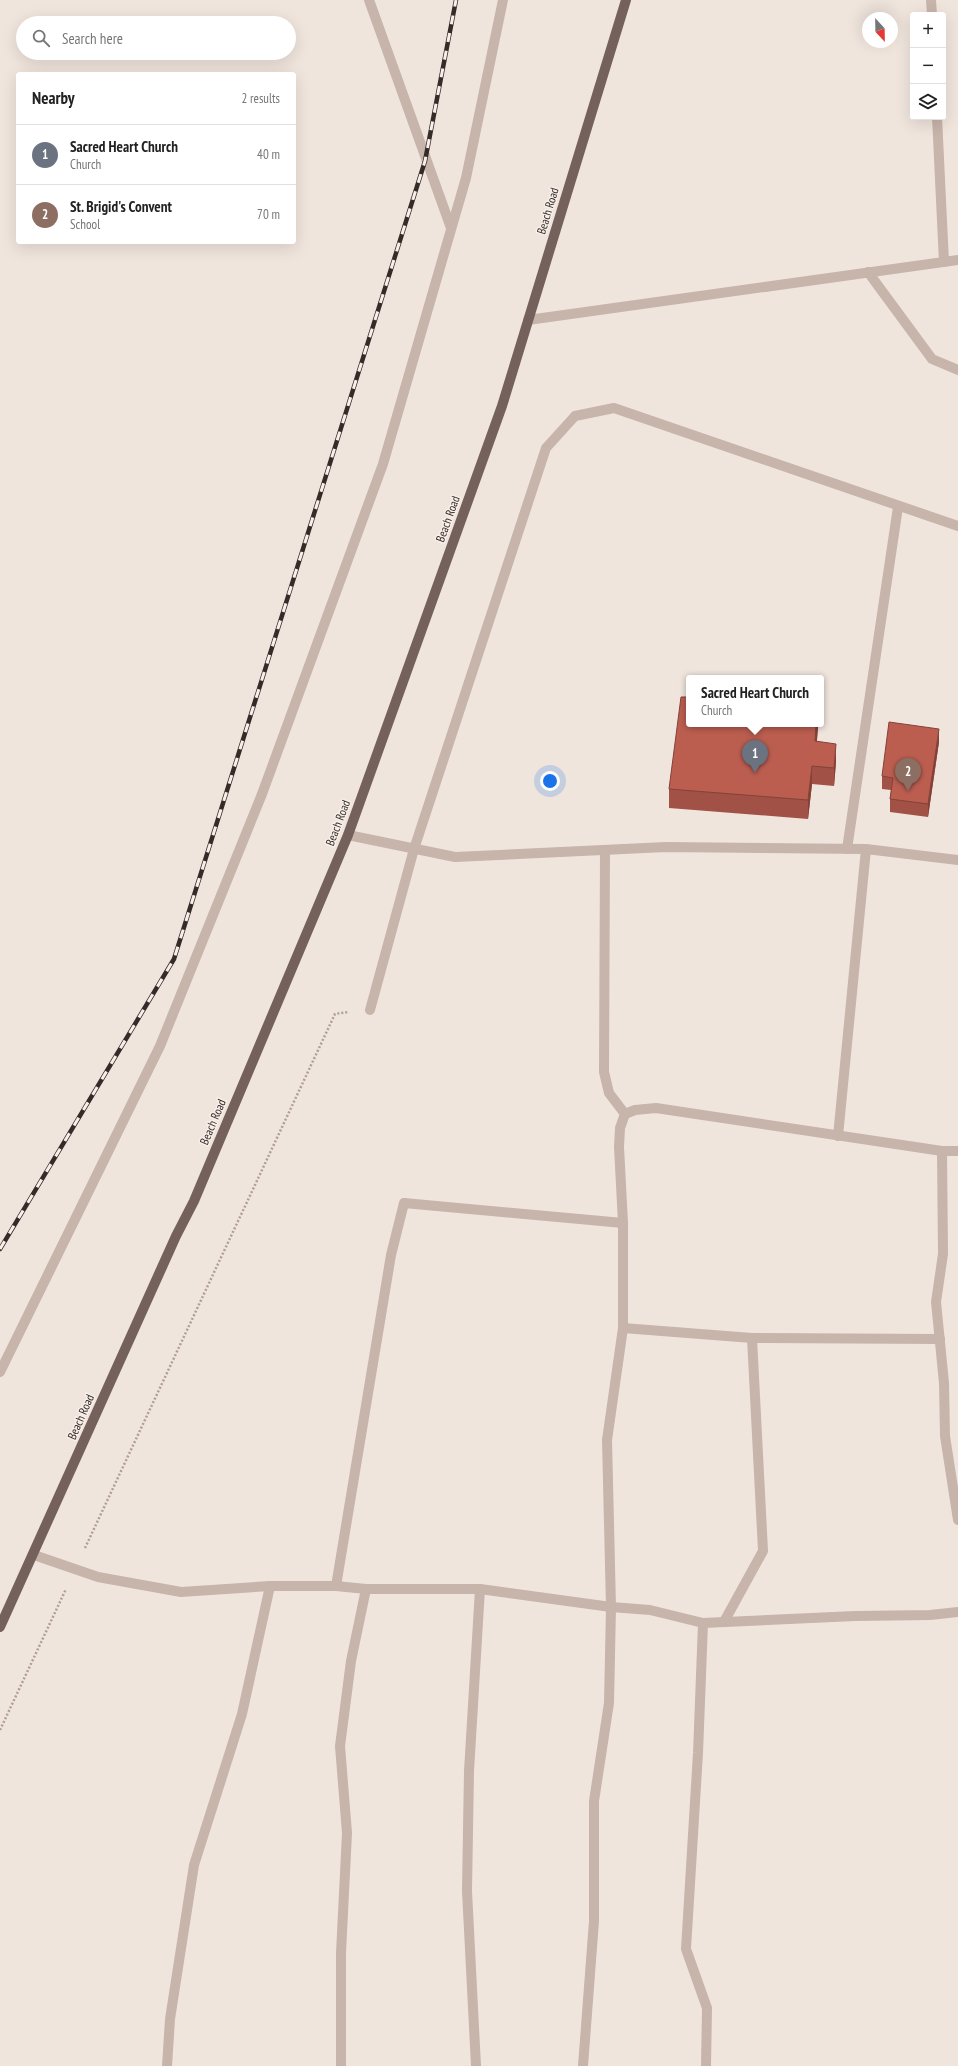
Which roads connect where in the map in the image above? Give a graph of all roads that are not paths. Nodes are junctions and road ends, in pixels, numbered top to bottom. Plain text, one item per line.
1 (369, 0) edge
2 (503, 0) edge
3 (626, 0) edge
4 (931, 0) edge
5 (932, 12) edge
6 (937, 120) edge
7 (451, 228) junction
8 (958, 260) edge
9 (944, 262) junction
10 (868, 272) junction
11 (528, 320) junction
12 (958, 370) edge
13 (898, 507) junction
14 (958, 526) edge
15 (348, 835) junction
16 (866, 848) junction
17 (414, 849) junction
18 (847, 849) junction
19 (605, 850) junction
20 (958, 860) edge
21 (370, 1010) road end
22 (625, 1114) junction
23 (838, 1136) junction
24 (942, 1151) junction
25 (958, 1151) edge
26 (623, 1223) junction
27 (623, 1328) junction
28 (752, 1338) junction
29 (940, 1340) junction
30 (0, 1372) edge
31 (955, 1477) edge
32 (958, 1520) edge
33 (34, 1555) junction
34 (270, 1586) junction
35 (336, 1586) junction
36 (366, 1589) junction
37 (480, 1589) junction
38 (611, 1608) junction
39 (958, 1612) edge
40 (725, 1620) junction
41 (704, 1622) junction
42 (0, 1627) edge
43 (167, 2066) edge
44 (341, 2066) edge
45 (476, 2066) edge
46 (583, 2066) edge
47 (706, 2066) edge

1 - 7 street
2 - 7 street
3 - 11 main road, Beach Road
4 - 5 street
6 - 9 street
7 - 30 street
8 - 9 street
9 - 10 street
10 - 11 street
10 - 12 street
11 - 15 main road, Beach Road
13 - 14 street
13 - 17 street
13 - 18 street
15 - 17 street
15 - 33 main road, Beach Road
16 - 18 street
16 - 20 street
16 - 23 street
17 - 19 street
17 - 21 street
18 - 19 street
19 - 22 street
22 - 23 street
22 - 26 street
23 - 24 street
24 - 25 street
24 - 29 street
26 - 27 street
26 - 35 street
27 - 28 street
27 - 38 street
28 - 29 street
28 - 40 street
29 - 31 street
31 - 32 street
33 - 34 street
33 - 42 main road, Beach Road
34 - 35 street
34 - 43 street
35 - 36 street
36 - 37 street
36 - 44 street
37 - 38 street
37 - 45 street
38 - 41 street
38 - 46 street
39 - 40 street
40 - 41 street
41 - 47 street

